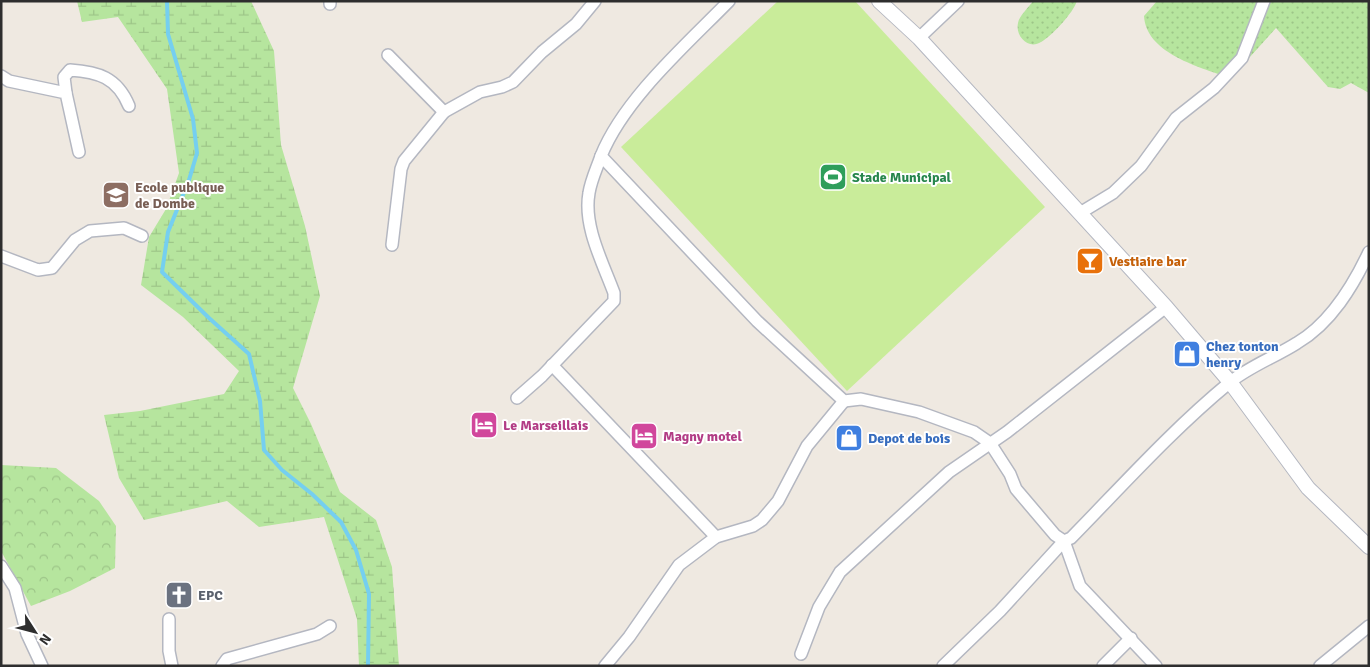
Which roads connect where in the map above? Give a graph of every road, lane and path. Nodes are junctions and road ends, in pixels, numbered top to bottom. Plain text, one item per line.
1 (595, 1) edge
2 (729, 1) edge
3 (879, 1) edge
4 (958, 1) edge
5 (1264, 1) edge
6 (919, 38) junction
7 (388, 55) dead end
8 (1, 76) edge
9 (66, 93) junction
10 (129, 106) dead end
11 (444, 112) junction
12 (79, 152) dead end
13 (601, 156) junction
14 (1080, 213) junction
15 (142, 236) dead end
16 (392, 245) dead end
17 (1369, 252) edge
18 (1, 256) edge
19 (1166, 307) junction
20 (552, 365) junction
21 (1230, 382) junction
22 (517, 398) dead end
23 (844, 401) junction
24 (990, 443) junction
25 (716, 538) junction
26 (1064, 542) junction
27 (1369, 547) edge
28 (1, 566) edge
29 (169, 619) dead end
30 (330, 626) dead end
31 (1369, 626) edge
32 (1131, 638) junction
33 (801, 654) dead end
34 (42, 666) edge
35 (172, 666) edge
36 (222, 666) edge
37 (605, 666) edge
38 (943, 666) edge
39 (1103, 666) edge
40 (1156, 666) edge
41 (1320, 666) edge

1 - 11 street
2 - 13 street
3 - 6 street
4 - 6 street
5 - 14 street
6 - 14 street
7 - 11 street
8 - 9 street
9 - 10 street
9 - 12 street
11 - 16 street
13 - 20 street
13 - 23 street
14 - 19 street
15 - 18 street
17 - 21 street
19 - 21 street
19 - 24 street
20 - 22 street
20 - 25 street
21 - 26 street
21 - 27 street
23 - 24 street
23 - 25 street
24 - 26 street
24 - 33 street
25 - 37 street
26 - 32 street
26 - 38 street
28 - 34 street
29 - 35 street
30 - 36 street
31 - 41 street
32 - 39 street
32 - 40 street

